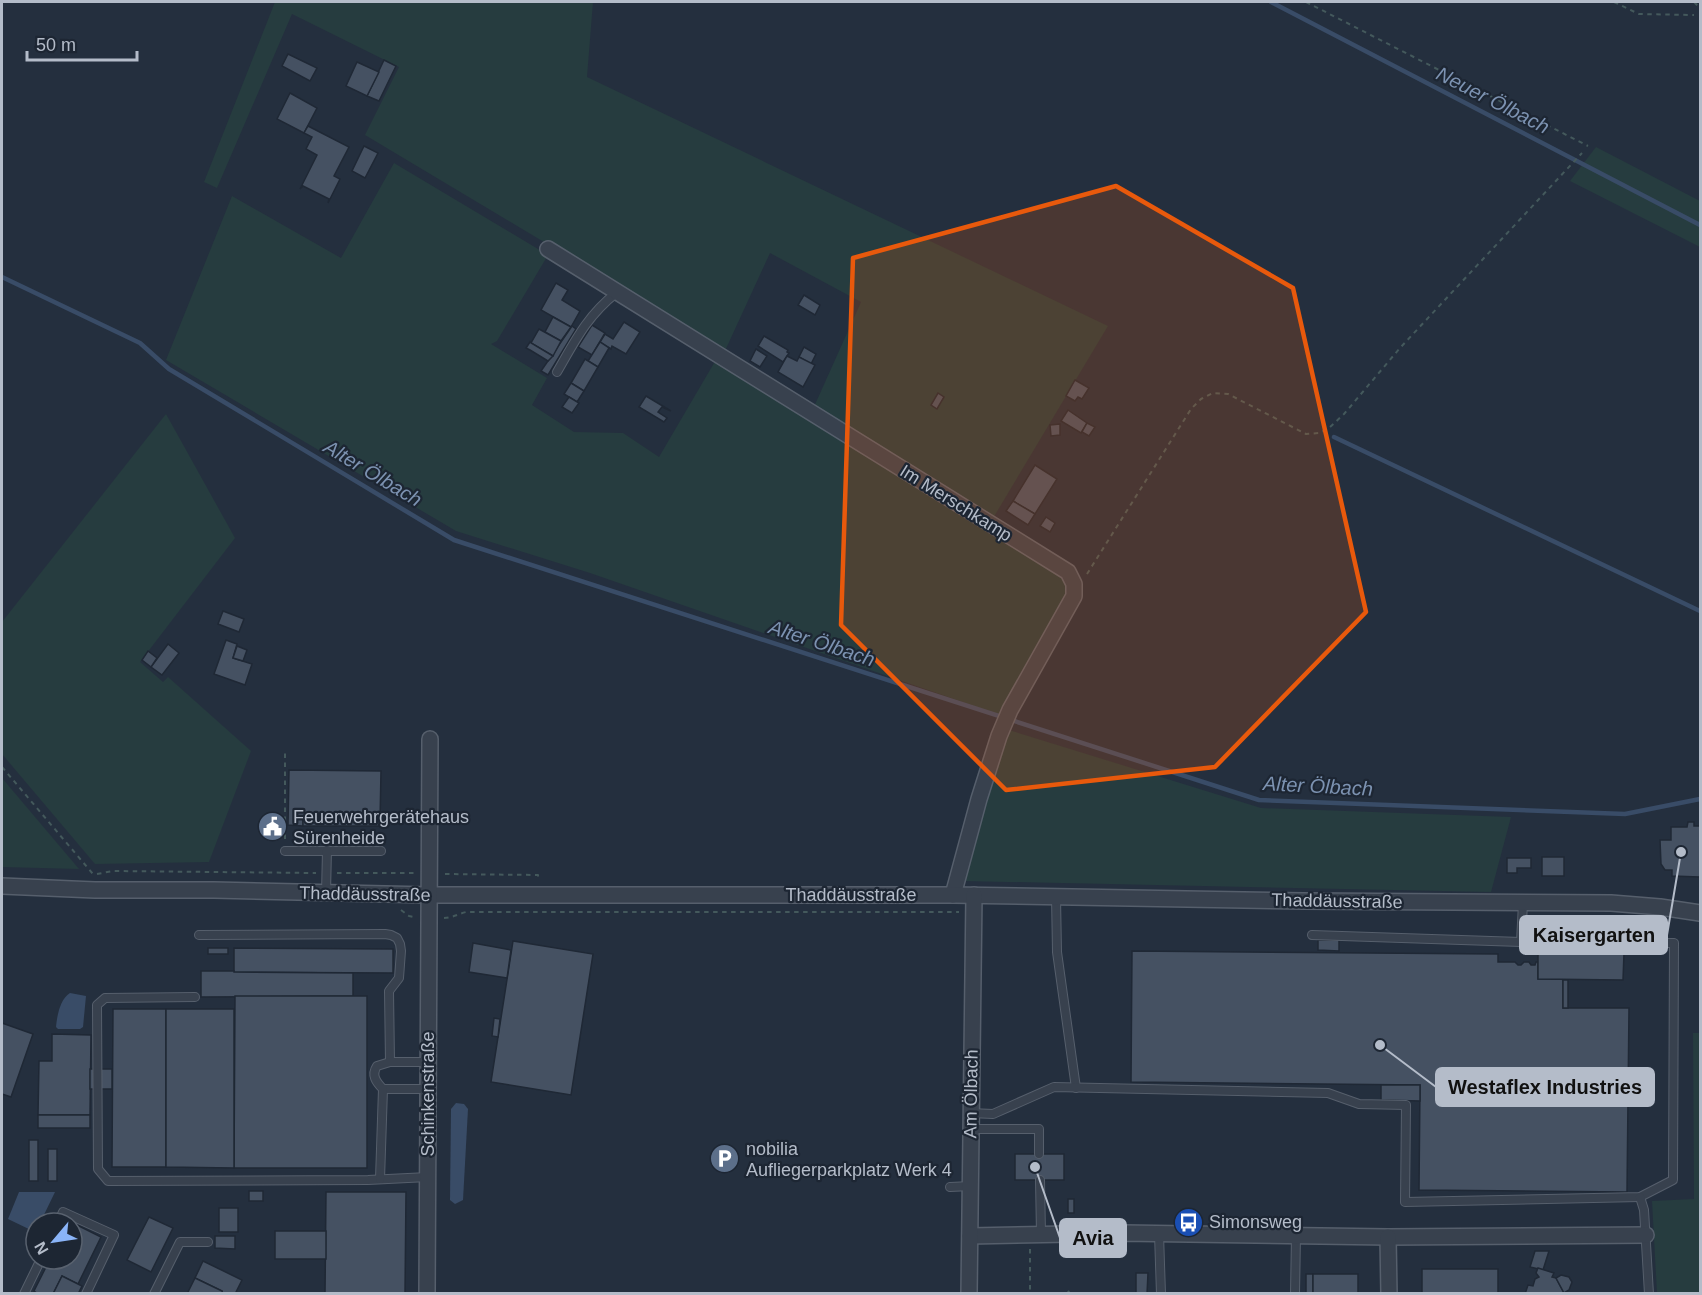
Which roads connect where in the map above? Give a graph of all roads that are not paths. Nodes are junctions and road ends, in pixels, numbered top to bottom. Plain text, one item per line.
1 (548, 249) dead end
2 (616, 293) junction
3 (557, 372) dead end
4 (430, 739) dead end
5 (327, 850) junction
6 (381, 850) dead end
7 (285, 851) road end
8 (2, 886) edge
9 (327, 893) junction
10 (429, 895) junction
11 (953, 895) junction
12 (974, 895) junction
13 (1056, 897) junction
14 (1523, 903) junction
15 (1701, 912) edge
16 (199, 935) dead end
17 (1312, 935) dead end
18 (1521, 942) junction
19 (195, 997) dead end
20 (390, 1062) junction
21 (429, 1062) junction
22 (1076, 1088) junction
23 (383, 1089) junction
24 (428, 1089) junction
25 (970, 1113) junction
26 (970, 1129) junction
27 (1039, 1154) dead end
28 (428, 1177) junction
29 (380, 1179) junction
30 (1040, 1180) dead end
31 (971, 1186) junction
32 (950, 1187) dead end
33 (1641, 1197) junction
34 (84, 1221) edge
35 (1035, 1234) junction
36 (1159, 1234) junction
37 (1296, 1235) junction
38 (1646, 1235) junction
39 (970, 1236) junction
40 (1388, 1237) junction
41 (208, 1242) dead end
42 (34, 1271) edge
43 (24, 1293) edge
44 (86, 1293) edge
45 (154, 1293) edge
46 (427, 1293) edge
47 (969, 1293) edge
48 (1161, 1293) edge
49 (1295, 1293) edge
50 (1389, 1293) edge
51 (1649, 1293) edge

1 - 2 street, Im Merschkamp
2 - 3 lane
2 - 11 street, Im Merschkamp
4 - 10 street, Schinkenstraße
5 - 6 lane
5 - 7 lane
5 - 9 lane
8 - 9 street, Thaddäusstraße
9 - 10 street, Thaddäusstraße
10 - 11 street, Thaddäusstraße
10 - 21 street, Schinkenstraße
11 - 12 street, Thaddäusstraße
12 - 13 street, Thaddäusstraße
12 - 25 street, Am Ölbach
13 - 14 street, Thaddäusstraße
13 - 22 lane
14 - 15 street, Thaddäusstraße
14 - 18 lane
16 - 20 lane
17 - 18 lane
18 - 33 lane
19 - 29 lane
20 - 21 lane
20 - 23 lane
21 - 24 street, Schinkenstraße
22 - 25 lane
22 - 33 lane
23 - 24 lane
23 - 29 lane
24 - 28 street, Schinkenstraße
25 - 26 street, Am Ölbach
26 - 27 lane
26 - 31 street, Am Ölbach
28 - 29 lane
28 - 46 street, Schinkenstraße
30 - 35 lane
31 - 32 lane
31 - 39 street, Am Ölbach
33 - 38 lane
34 - 44 lane
35 - 36 street
35 - 39 street
36 - 37 street
36 - 48 lane
37 - 40 street
37 - 49 lane
38 - 40 street
38 - 51 lane
39 - 47 street, Am Ölbach
40 - 50 street
41 - 45 lane
42 - 43 lane

